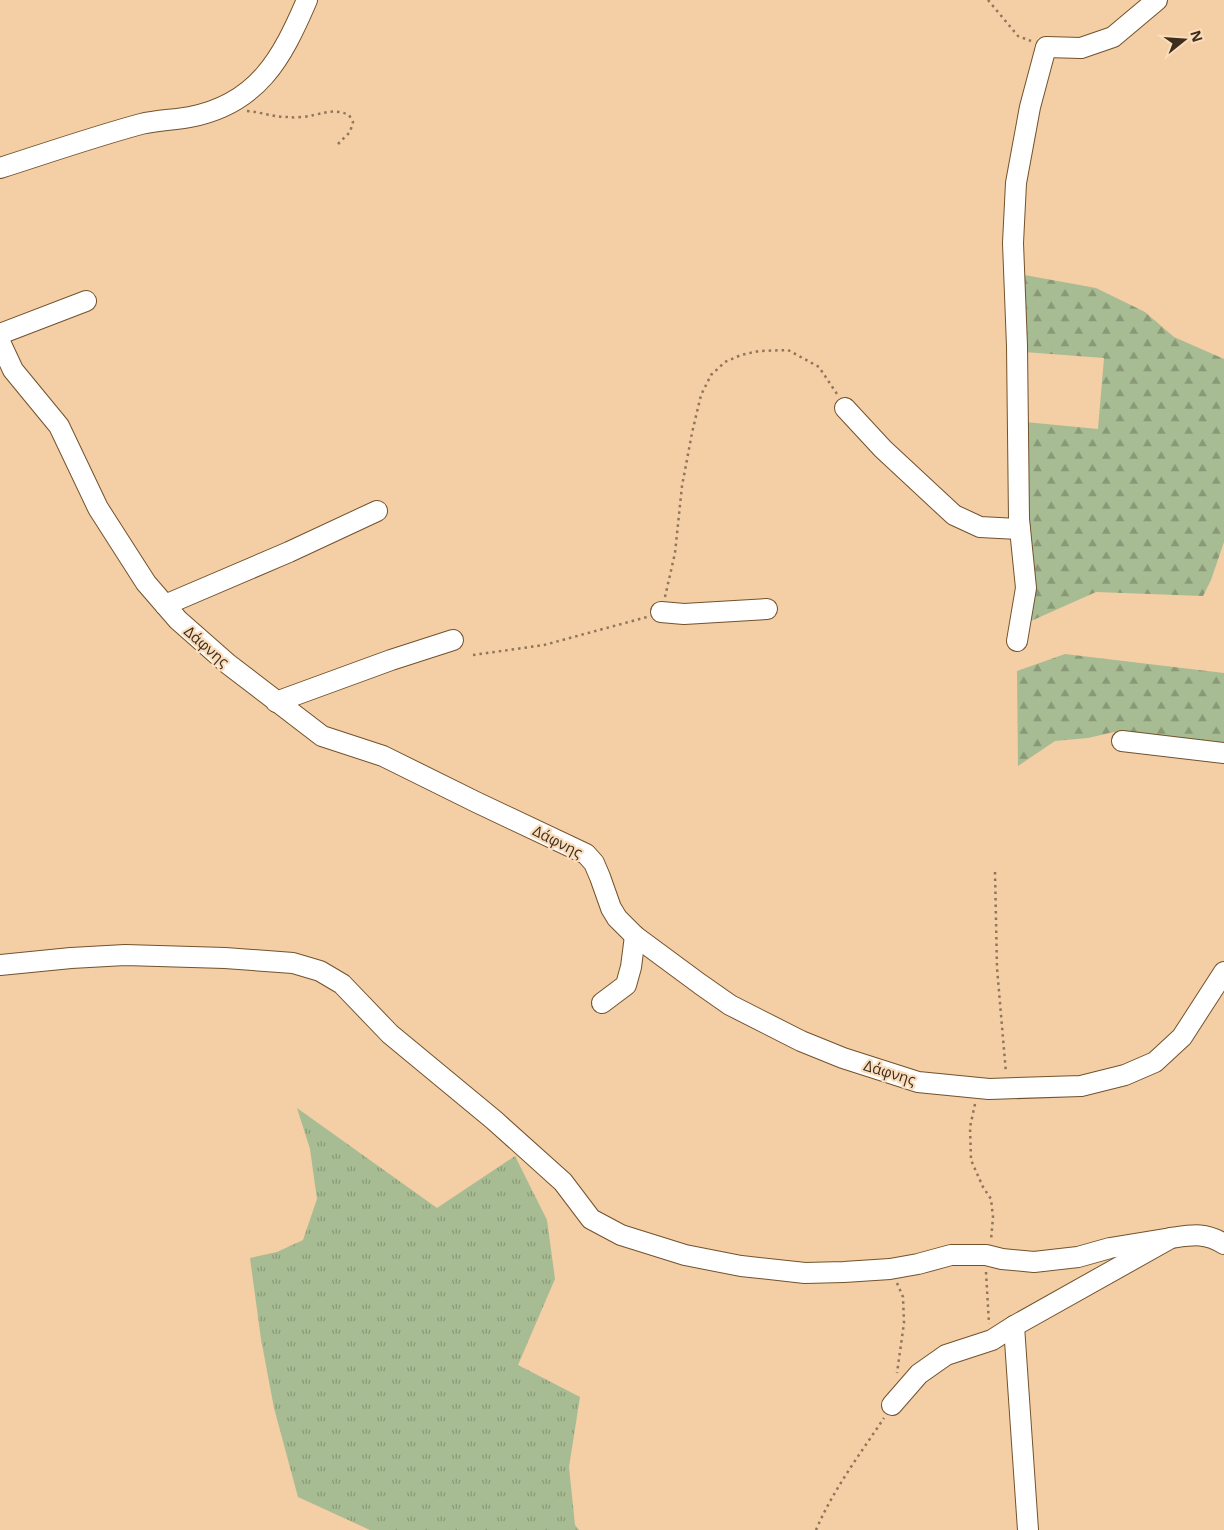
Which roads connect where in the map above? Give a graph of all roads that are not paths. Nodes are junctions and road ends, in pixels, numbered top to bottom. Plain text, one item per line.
1 (307, 0) edge
2 (1157, 0) edge
3 (0, 168) edge
4 (86, 301) dead end
5 (0, 334) edge
6 (0, 342) edge
7 (845, 408) road end
8 (377, 511) dead end
9 (1020, 529) junction
10 (165, 605) junction
11 (767, 609) dead end
12 (661, 612) road end
13 (453, 640) dead end
14 (1017, 641) dead end
15 (276, 702) junction
16 (1122, 741) dead end
17 (1224, 753) edge
18 (635, 936) junction
19 (0, 965) edge
20 (1224, 972) edge
21 (602, 1003) dead end
22 (1171, 1238) junction
23 (1224, 1244) edge
24 (1014, 1326) junction
25 (892, 1405) dead end
26 (1028, 1530) edge

1 - 3 street
2 - 9 street
4 - 5 street
6 - 10 street, Δάφνης
7 - 9 street
8 - 10 street
9 - 14 street
10 - 15 street, Δάφνης
11 - 12 street
13 - 15 street
15 - 18 street, Δάφνης
16 - 17 street
18 - 20 street, Δάφνης
18 - 21 street
19 - 22 street
22 - 23 street
22 - 24 street
24 - 25 street
24 - 26 street

